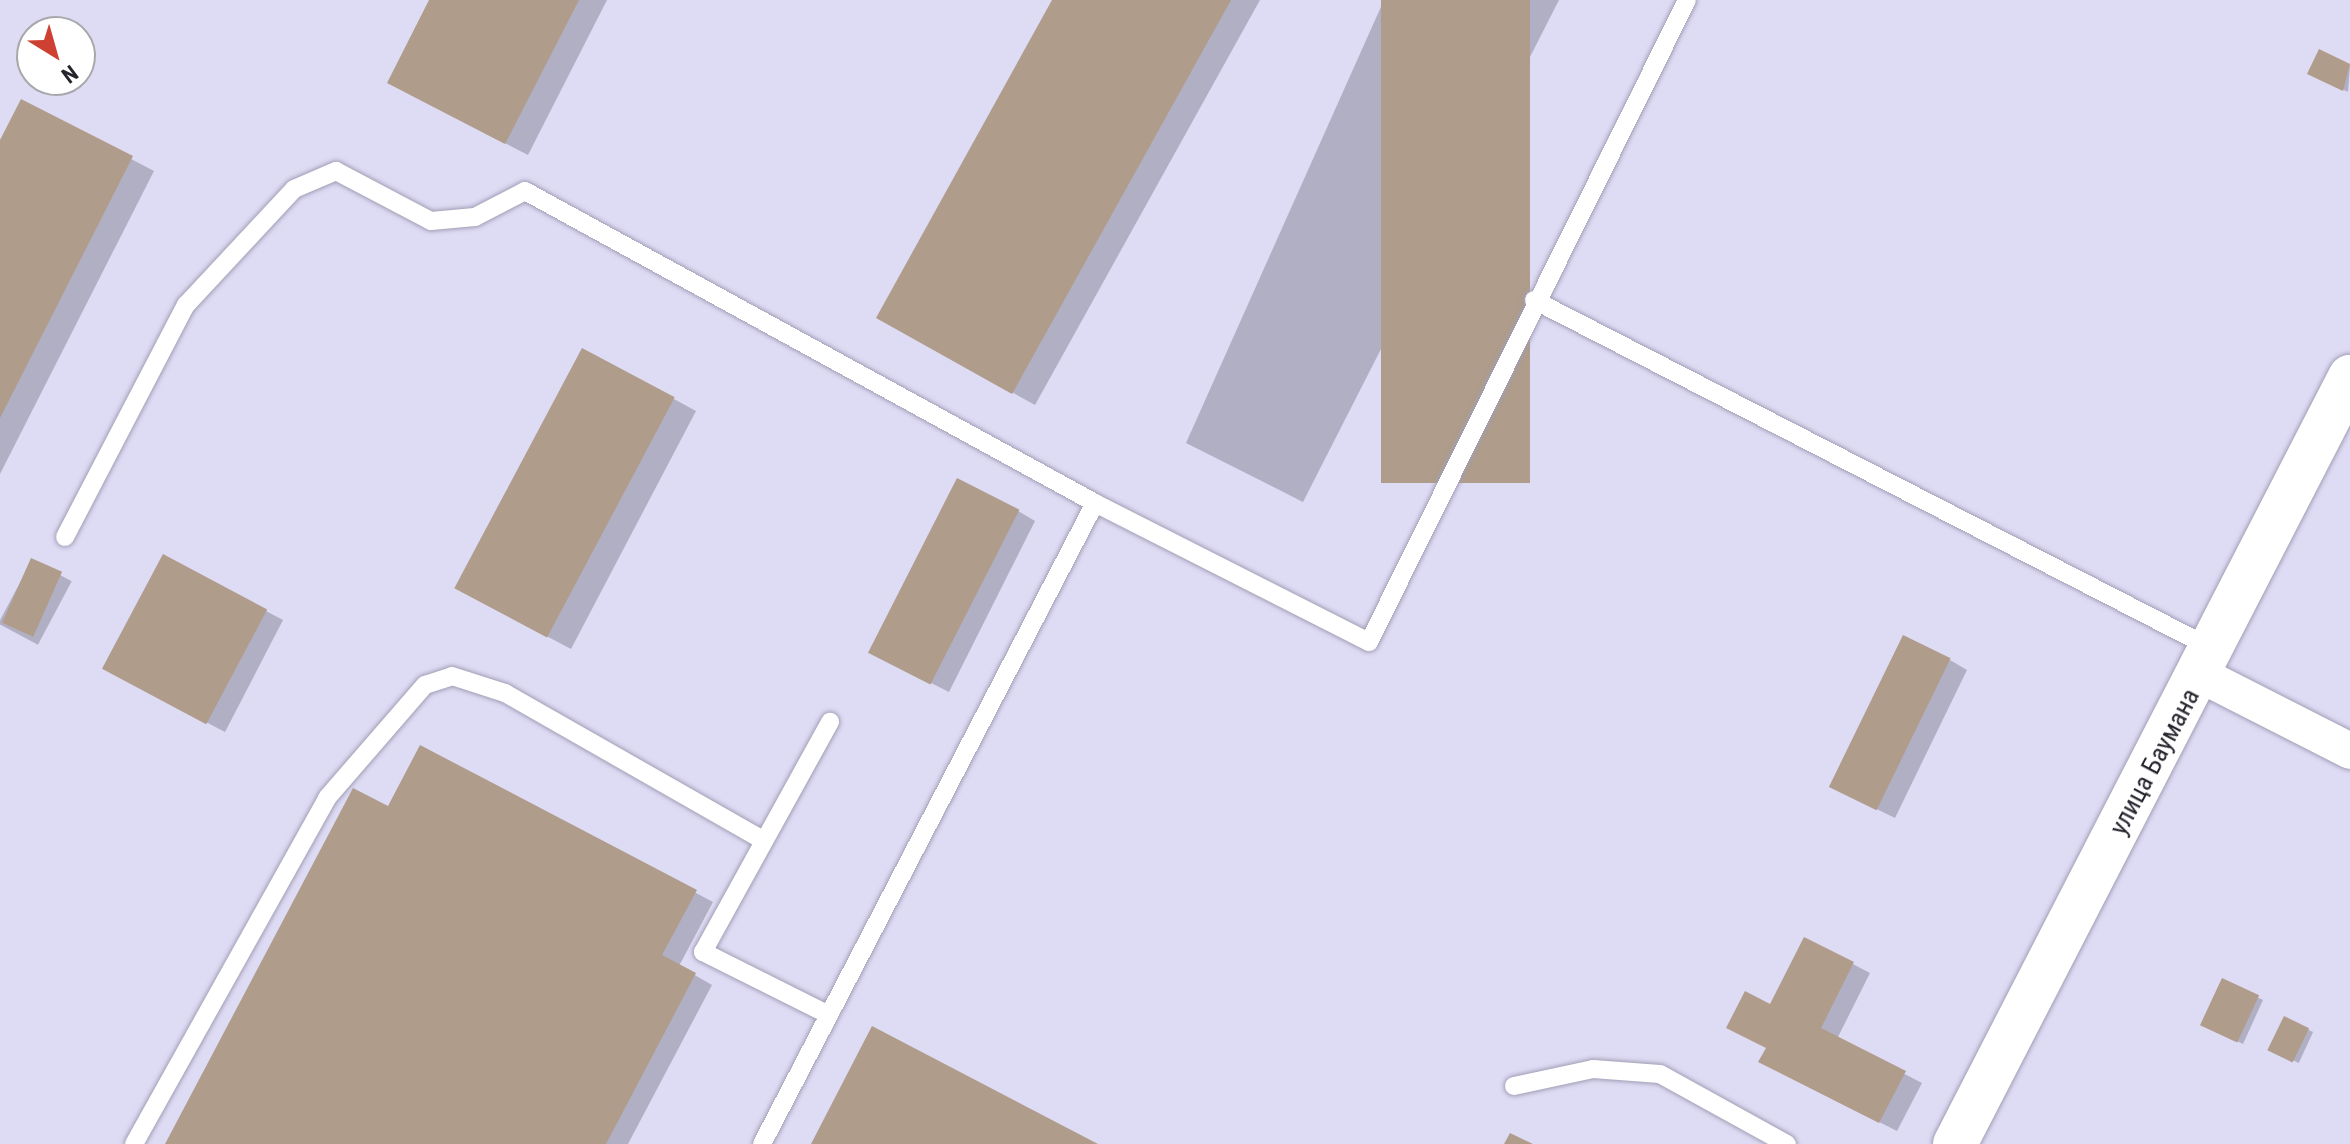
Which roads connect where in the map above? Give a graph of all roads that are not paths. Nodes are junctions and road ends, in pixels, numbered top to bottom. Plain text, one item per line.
1 (1687, 0) edge
2 (1534, 300) junction
3 (2350, 377) edge
4 (1095, 503) junction
5 (65, 537) dead end
6 (2208, 662) junction
7 (830, 722) dead end
8 (2350, 751) edge
9 (761, 839) junction
10 (829, 1015) junction
11 (1514, 1086) dead end
12 (134, 1144) edge
13 (762, 1144) edge
14 (1787, 1144) edge
15 (1955, 1144) edge

1 - 2 lane
2 - 4 lane
2 - 6 lane
3 - 6 main road, улица Баумана
4 - 5 lane
4 - 10 lane
6 - 8 street
6 - 15 main road, улица Баумана
7 - 9 lane
9 - 10 lane
9 - 12 lane
10 - 13 lane
11 - 14 lane

